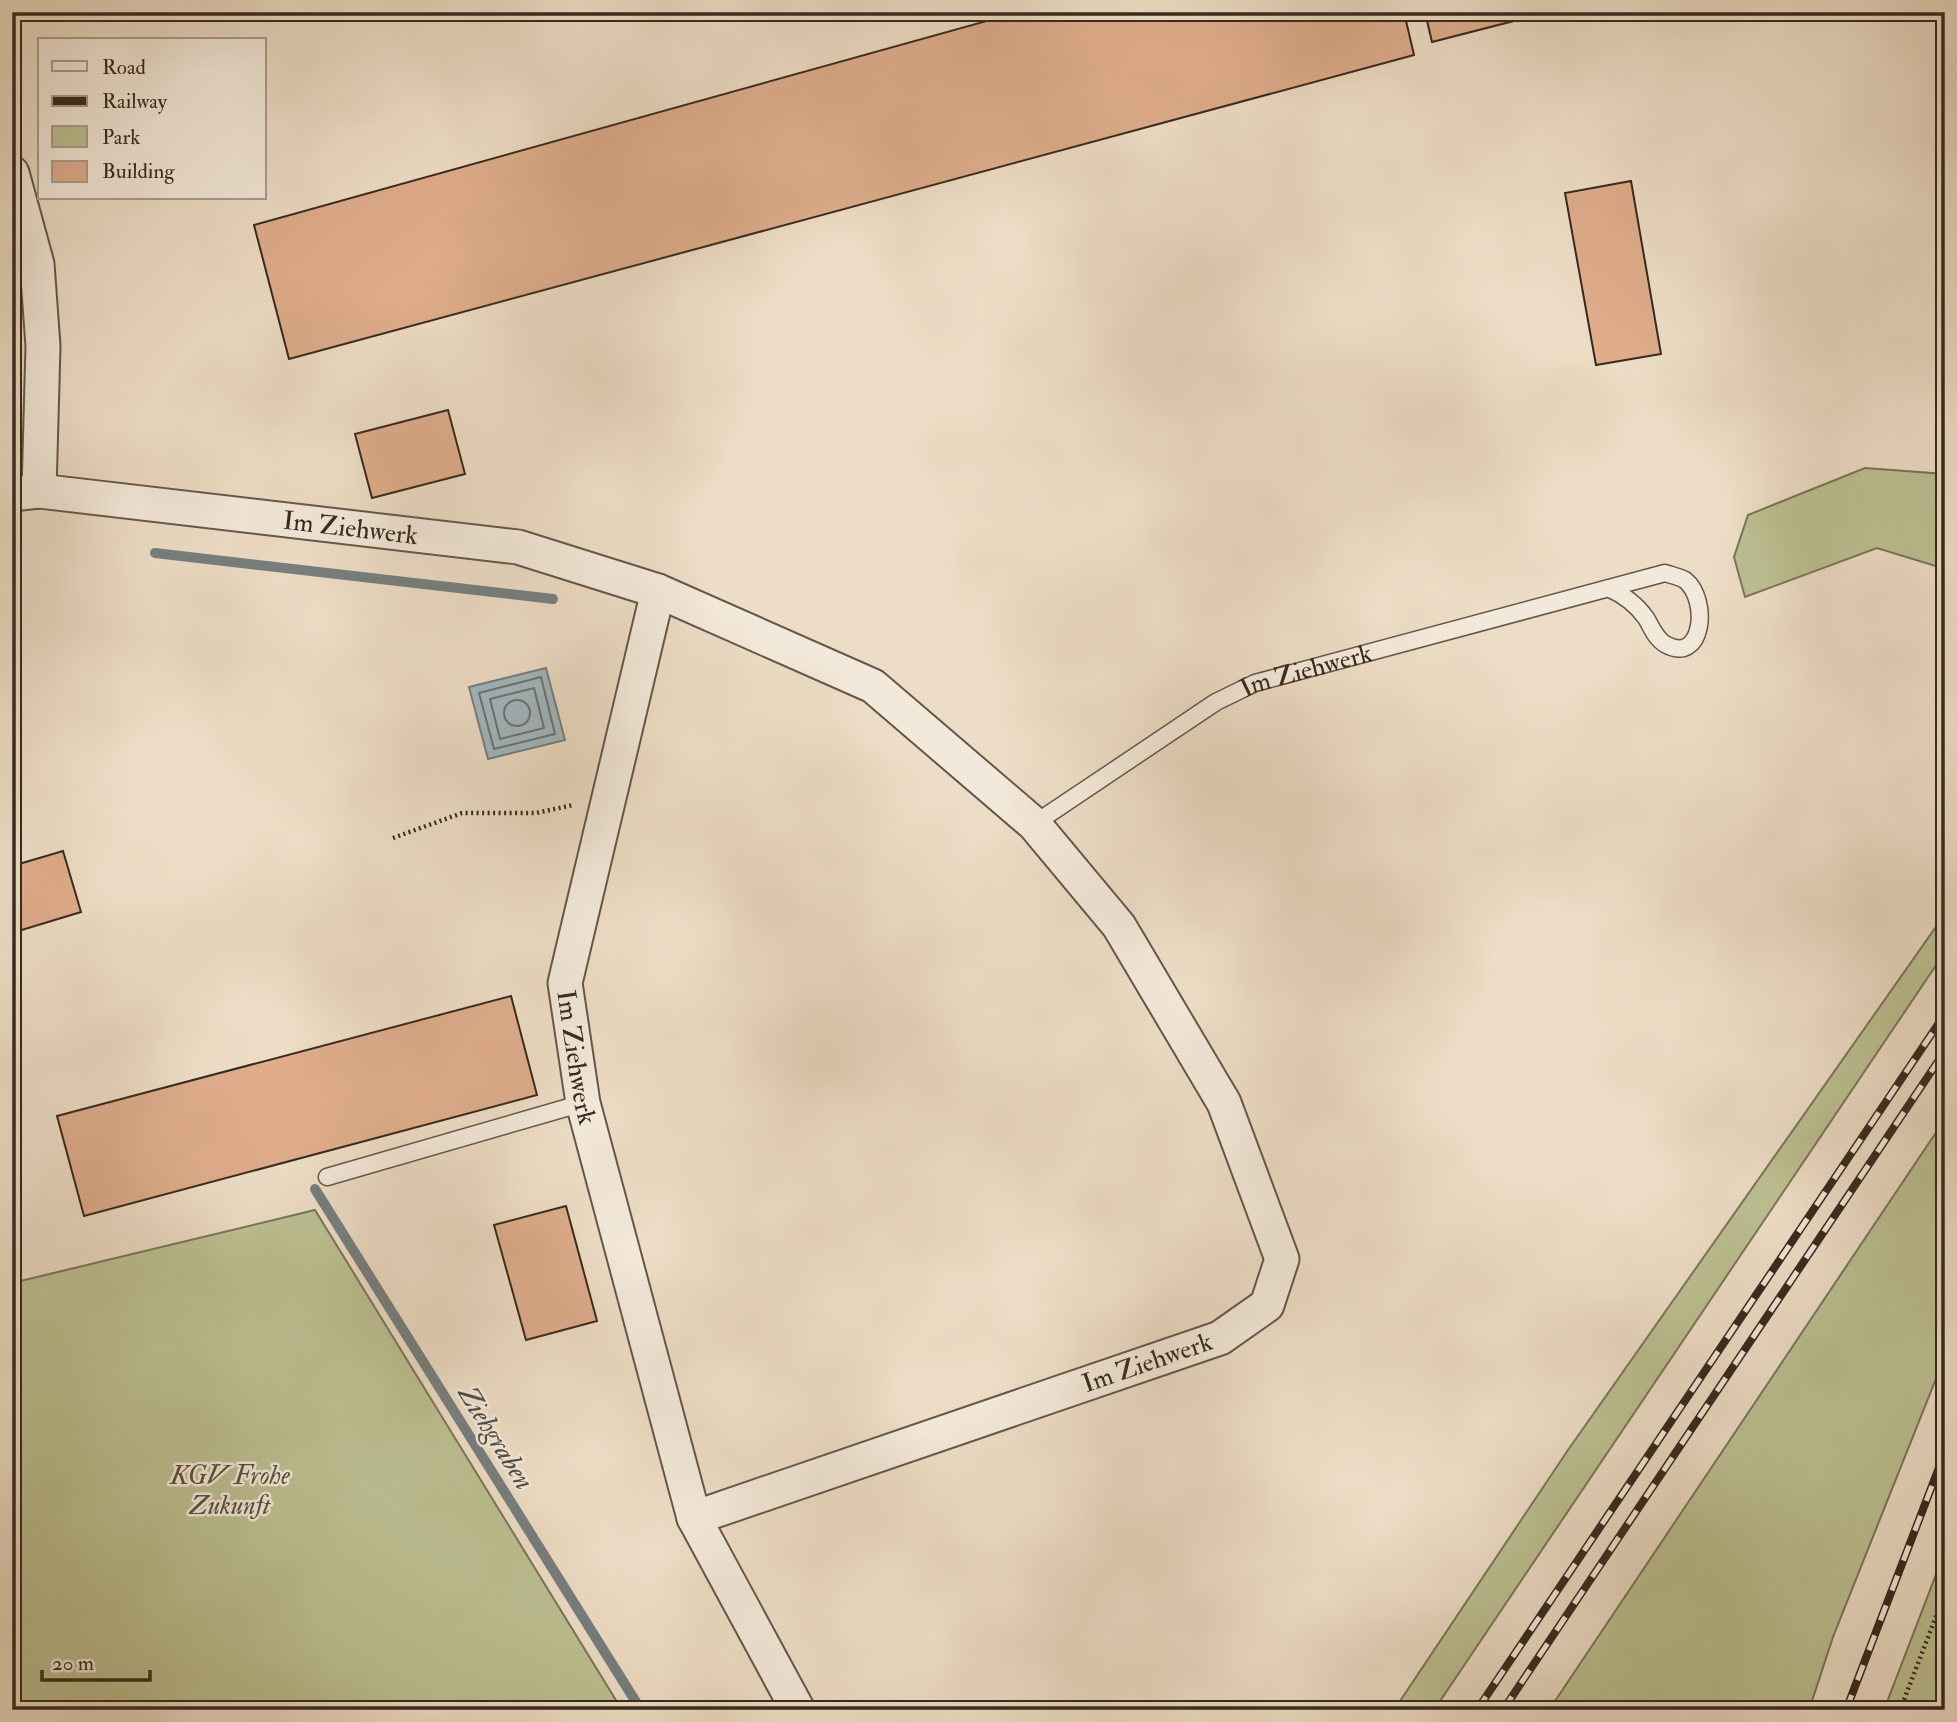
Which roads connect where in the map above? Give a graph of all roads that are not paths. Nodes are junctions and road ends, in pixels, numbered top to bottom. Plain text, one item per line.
1 (12, 173) edge
2 (25, 493) edge
3 (1608, 588) junction
4 (658, 591) junction
5 (1034, 824) junction
6 (583, 1103) junction
7 (327, 1177) dead end
8 (694, 1518) junction
9 (798, 1710) edge

1 - 2 street, Im Ziehwerk
2 - 4 street, Im Ziehwerk
3 - 3 lane, Im Ziehwerk
3 - 5 lane, Im Ziehwerk
4 - 5 street, Im Ziehwerk
4 - 6 street, Im Ziehwerk
5 - 8 street, Im Ziehwerk
6 - 7 lane
6 - 8 street, Im Ziehwerk
8 - 9 street, Im Ziehwerk

